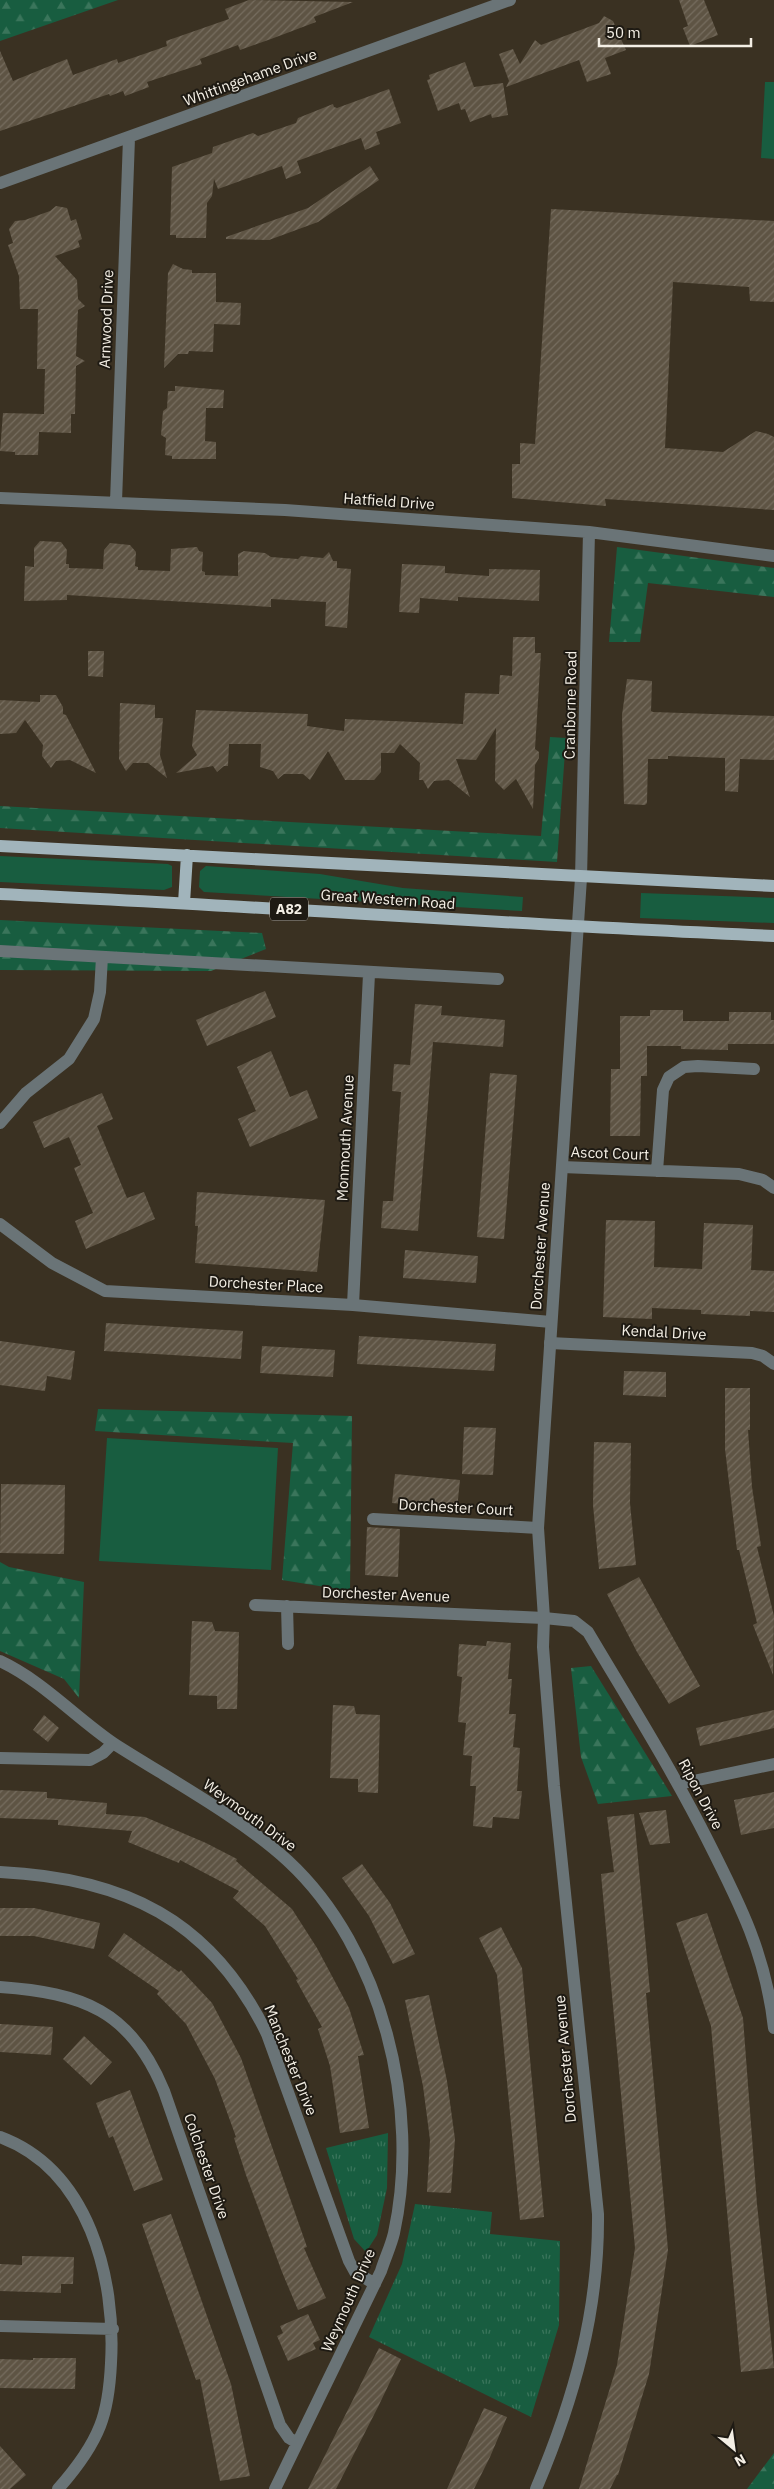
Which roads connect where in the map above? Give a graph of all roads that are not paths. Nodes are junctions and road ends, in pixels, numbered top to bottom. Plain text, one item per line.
1 (510, 0) edge
2 (129, 138) junction
3 (0, 183) edge
4 (0, 498) edge
5 (116, 502) junction
6 (589, 532) junction
7 (774, 556) edge
8 (0, 846) edge
9 (187, 855) junction
10 (581, 878) junction
11 (774, 886) edge
12 (0, 894) edge
13 (184, 903) junction
14 (578, 927) junction
15 (774, 936) edge
16 (0, 952) edge
17 (102, 957) junction
18 (369, 974) junction
19 (498, 979) dead end
20 (754, 1069) dead end
21 (0, 1123) edge
22 (562, 1167) junction
23 (657, 1171) junction
24 (774, 1188) edge
25 (0, 1224) edge
26 (353, 1305) junction
27 (550, 1322) junction
28 (550, 1343) junction
29 (774, 1364) edge
30 (373, 1519) dead end
31 (538, 1528) junction
32 (255, 1605) dead end
33 (287, 1606) junction
34 (544, 1618) junction
35 (288, 1644) dead end
36 (0, 1661) edge
37 (113, 1743) junction
38 (0, 1758) edge
39 (774, 1764) edge
40 (679, 1784) junction
41 (0, 1872) edge
42 (0, 1987) edge
43 (774, 2028) edge
44 (0, 2137) edge
45 (375, 2284) junction
46 (0, 2326) edge
47 (113, 2329) junction
48 (297, 2443) junction
49 (58, 2489) edge
50 (275, 2489) edge
51 (536, 2489) edge

1 - 2 street, Whittingehame Drive
2 - 3 street, Whittingehame Drive
2 - 5 street, Arnwood Drive
4 - 5 street, Hatfield Drive
5 - 6 street, Hatfield Drive
6 - 7 street, Hatfield Drive
6 - 10 street, Cranborne Road
8 - 9 main road
9 - 10 main road
9 - 13 main road
10 - 11 main road
10 - 14 street, Dorchester Avenue
12 - 13 main road, Great Western Road / A82
13 - 14 main road, Great Western Road / A82
14 - 15 main road, Great Western Road / A82
14 - 22 street, Dorchester Avenue
16 - 17 street
17 - 18 street
17 - 21 street
18 - 19 street
18 - 26 street, Monmouth Avenue
20 - 23 street, Ascot Court
22 - 23 street, Ascot Court
22 - 27 street, Dorchester Avenue
23 - 24 street, Ascot Court
25 - 26 street, Dorchester Place
26 - 27 street, Dorchester Place
27 - 28 street, Dorchester Avenue
28 - 29 street, Kendal Drive
28 - 31 street, Dorchester Avenue
30 - 31 street, Dorchester Court
31 - 34 street, Dorchester Avenue
32 - 33 street, Dorchester Avenue
33 - 34 street, Dorchester Avenue
33 - 35 street
34 - 40 street, Ripon Drive
34 - 51 street, Dorchester Avenue
36 - 37 street, Weymouth Drive
37 - 38 street
37 - 45 street, Weymouth Drive
39 - 40 street
40 - 43 street, Ripon Drive
41 - 45 street, Manchester Drive
42 - 48 street, Colchester Drive
44 - 47 street
45 - 48 street, Weymouth Drive
46 - 47 street
47 - 49 street
48 - 50 street, Weymouth Drive

